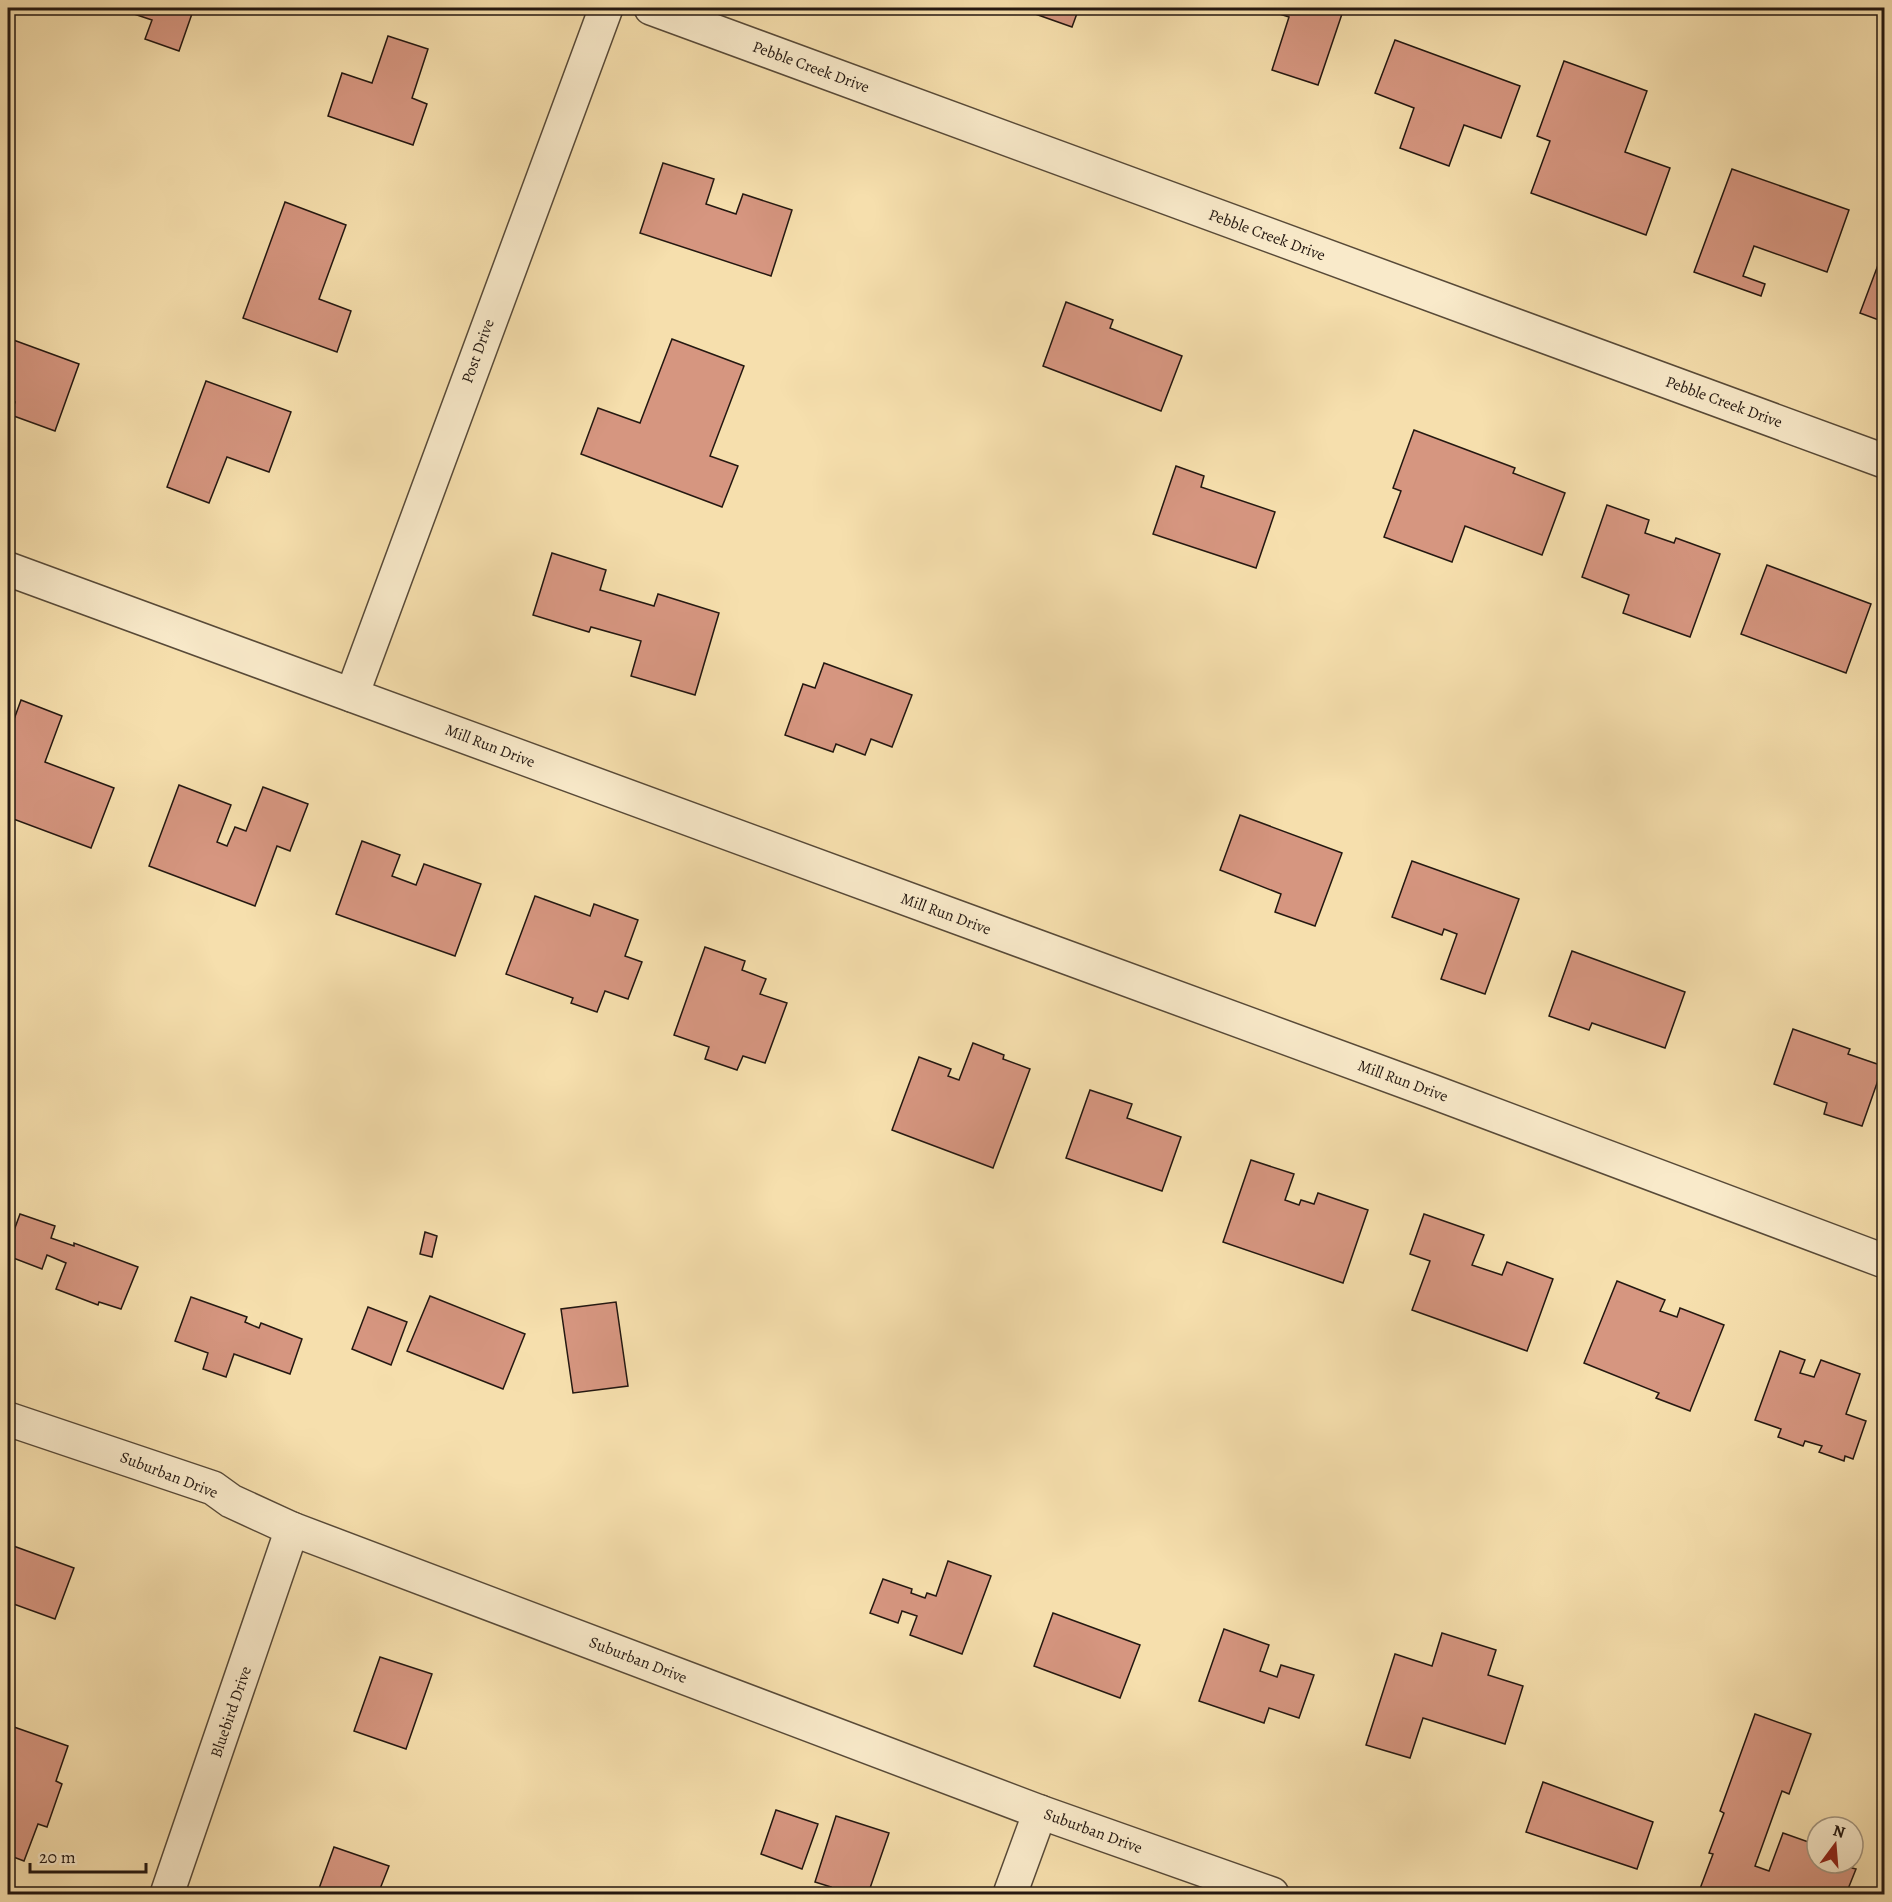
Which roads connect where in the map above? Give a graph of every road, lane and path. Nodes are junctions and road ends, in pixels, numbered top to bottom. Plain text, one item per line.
1 (606, 8) edge
2 (651, 8) edge
3 (1884, 461) edge
4 (8, 569) edge
5 (352, 694) junction
6 (1884, 1261) edge
7 (8, 1419) edge
8 (292, 1529) junction
9 (1040, 1812) junction
10 (167, 1894) edge
11 (1010, 1894) edge
12 (1272, 1894) edge

1 - 5 street, Post Drive
2 - 3 street, Pebble Creek Drive
4 - 5 street, Mill Run Drive
5 - 6 street, Mill Run Drive
7 - 8 street, Suburban Drive
8 - 9 street, Suburban Drive
8 - 10 street, Bluebird Drive
9 - 11 street
9 - 12 street, Suburban Drive

